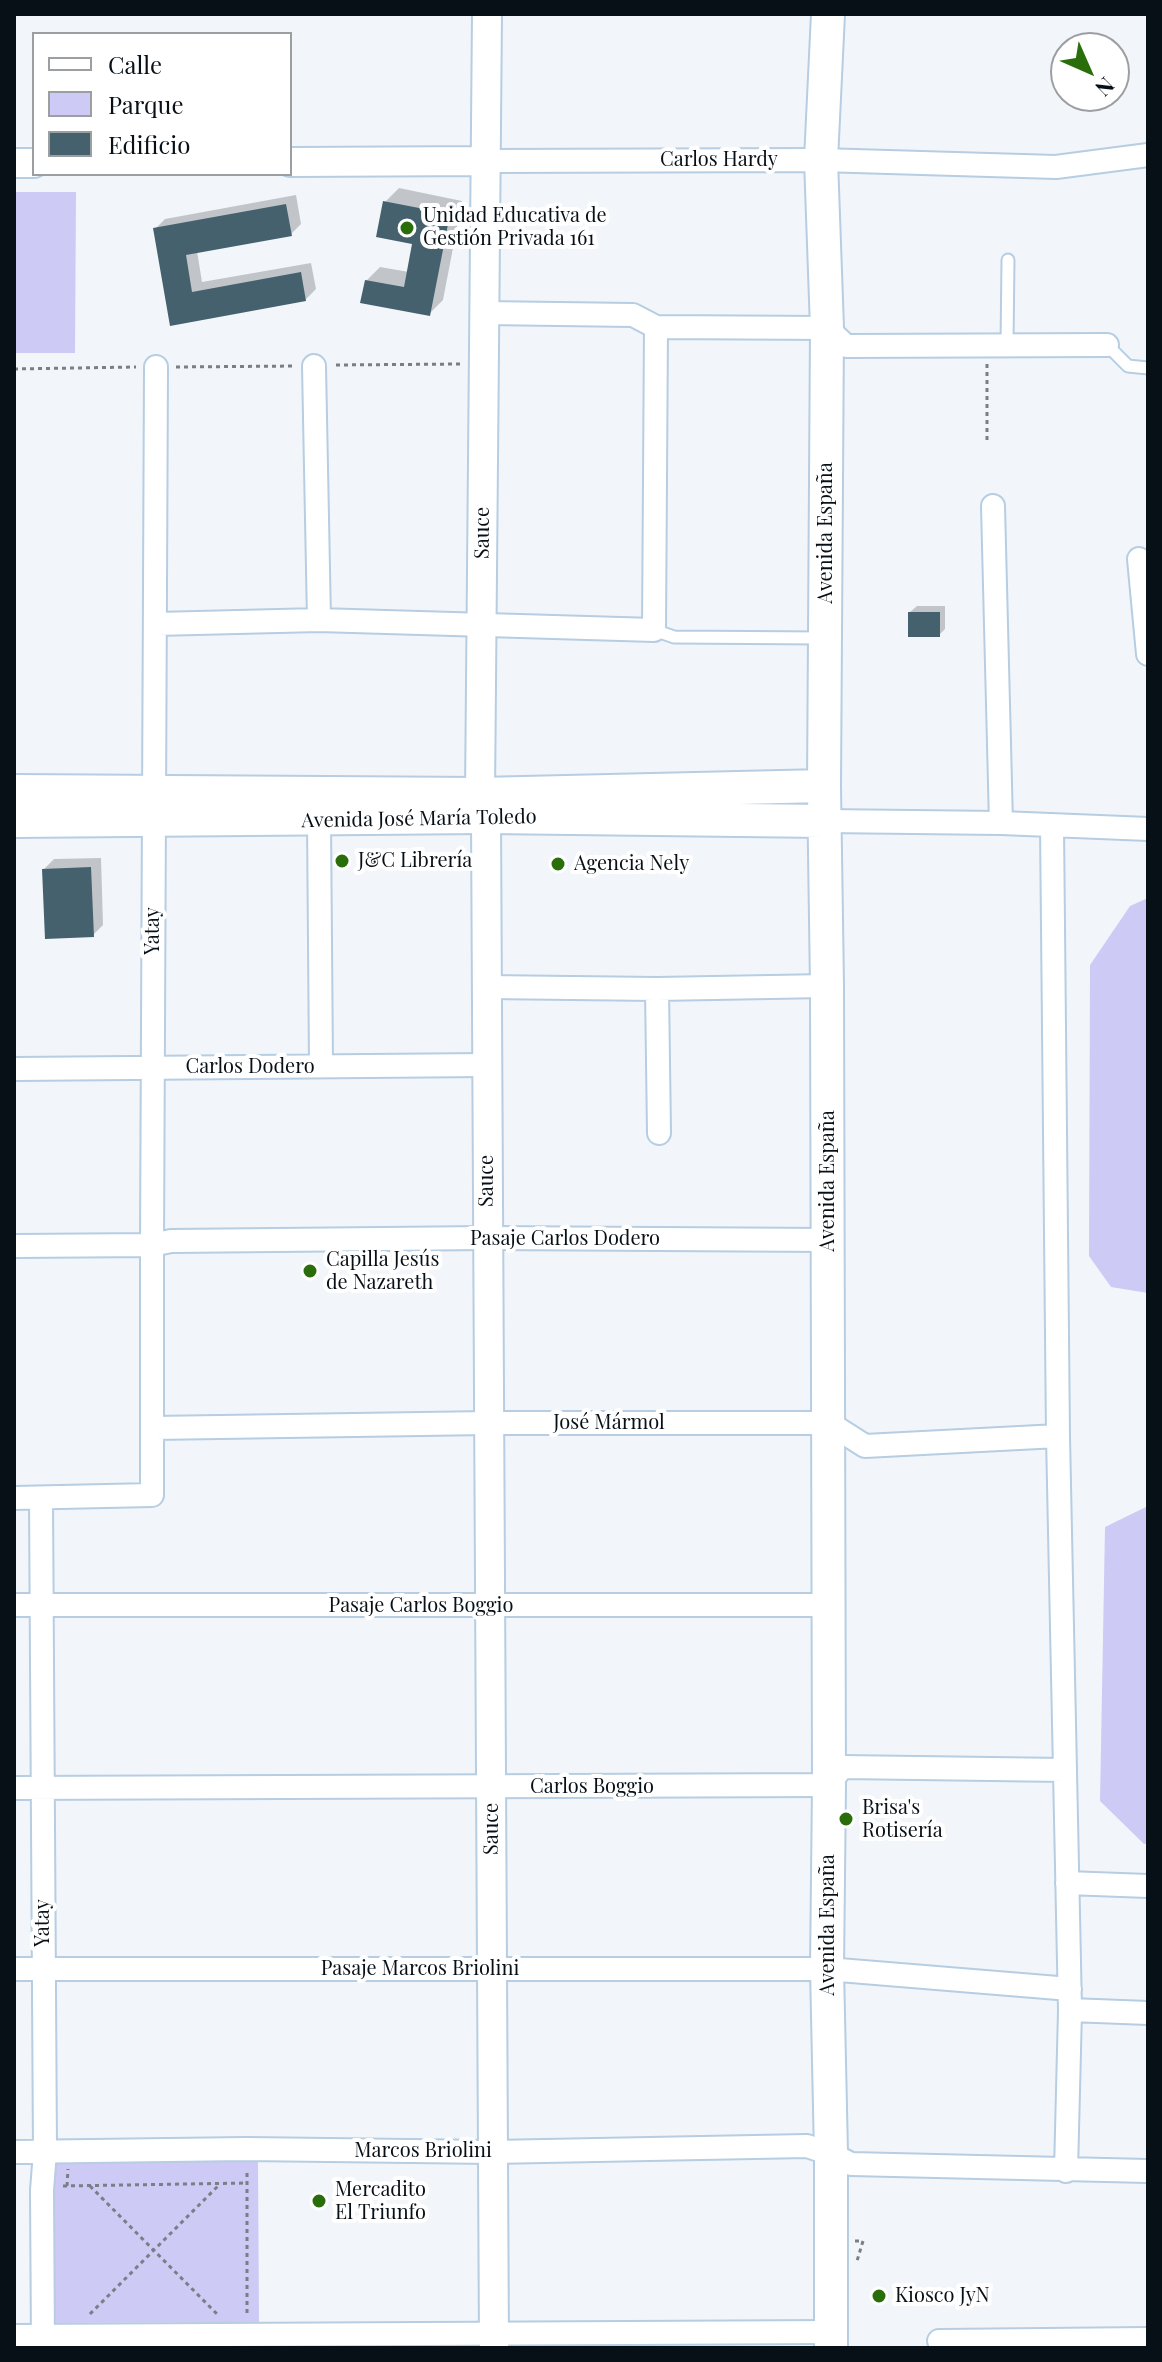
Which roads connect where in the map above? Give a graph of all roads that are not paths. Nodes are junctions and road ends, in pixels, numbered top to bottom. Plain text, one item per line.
1 (487, 14) edge
2 (828, 14) edge
3 (1148, 155) edge
4 (821, 160) junction
5 (485, 161) junction
6 (292, 162) edge
7 (1008, 260) dead end
8 (484, 313) junction
9 (656, 327) junction
10 (827, 328) junction
11 (997, 344) junction
12 (1107, 345) joint
13 (314, 366) road end
14 (156, 367) road end
15 (1148, 368) edge
16 (993, 506) dead end
17 (1139, 559) dead end
18 (319, 620) junction
19 (156, 624) junction
20 (482, 624) junction
21 (654, 630) junction
22 (826, 638) junction
23 (1148, 654) edge
24 (824, 786) junction
25 (14, 791) edge
26 (483, 805) junction
27 (154, 806) junction
28 (319, 820) junction
29 (14, 821) edge
30 (824, 821) junction
31 (1001, 823) junction
32 (1052, 825) junction
33 (1148, 829) edge
34 (827, 986) junction
35 (486, 987) junction
36 (657, 989) junction
37 (486, 1065) junction
38 (321, 1066) junction
39 (152, 1068) junction
40 (14, 1069) edge
41 (659, 1133) dead end
42 (487, 1238) junction
43 (828, 1240) junction
44 (152, 1245) junction
45 (14, 1246) edge
46 (488, 1423) junction
47 (829, 1423) junction
48 (153, 1428) junction
49 (1058, 1436) junction
50 (14, 1498) edge
51 (41, 1498) junction
52 (14, 1605) edge
53 (41, 1605) junction
54 (828, 1605) junction
55 (489, 1606) junction
56 (1065, 1770) junction
57 (829, 1785) junction
58 (14, 1788) edge
59 (43, 1788) junction
60 (492, 1788) junction
61 (1067, 1883) junction
62 (1148, 1886) edge
63 (14, 1969) edge
64 (43, 1969) junction
65 (492, 1969) junction
66 (827, 1969) junction
67 (1070, 1999) junction
68 (1148, 2013) edge
69 (14, 2152) edge
70 (45, 2152) junction
71 (492, 2152) junction
72 (831, 2154) junction
73 (1066, 2171) junction
74 (1148, 2171) edge
75 (14, 2336) edge
76 (1148, 2339) edge
77 (494, 2340) edge
78 (831, 2340) edge
79 (939, 2341) dead end
80 (43, 2342) edge

1 - 5 street, Sauce
2 - 4 main road, Avenida España
3 - 4 street, Carlos Hardy
4 - 5 street, Carlos Hardy
4 - 10 main road, Avenida España
5 - 6 street, Carlos Hardy
5 - 8 street, Sauce
7 - 11 lane
8 - 9 street
8 - 20 street, Sauce
9 - 10 street
9 - 21 street
10 - 11 street
10 - 22 main road, Avenida España
11 - 12 street
12 - 15 lane
13 - 18 street
14 - 19 street, Yatay
16 - 31 street
17 - 23 street
18 - 19 street
18 - 20 street
19 - 27 street, Yatay
20 - 21 street
20 - 26 street, Sauce
21 - 22 lane
22 - 24 main road, Avenida España
24 - 26 main road, Avenida José María Toledo
24 - 30 main road, Avenida España
25 - 27 main road, Avenida José María Toledo
26 - 27 main road, Avenida José María Toledo
26 - 28 main road, Avenida José María Toledo
26 - 30 main road, Avenida José María Toledo
26 - 35 street, Sauce
27 - 28 main road, Avenida José María Toledo
27 - 29 main road, Avenida José María Toledo
27 - 39 street, Yatay
28 - 38 street
30 - 31 street
30 - 34 main road, Avenida España
31 - 32 street
32 - 33 street
32 - 49 street
34 - 36 street
34 - 43 main road, Avenida España
35 - 36 street
35 - 37 street, Sauce
36 - 41 street
37 - 38 street, Carlos Dodero
37 - 42 street, Sauce
38 - 39 street, Carlos Dodero
39 - 40 street, Carlos Dodero
39 - 44 street, Yatay
42 - 43 street, Pasaje Carlos Dodero
42 - 44 street, Pasaje Carlos Dodero
42 - 46 street, Sauce
43 - 47 main road, Avenida España
44 - 45 street, Pasaje Carlos Dodero
44 - 48 street, Yatay
46 - 47 street, José Mármol
46 - 48 street, José Mármol
46 - 55 street, Sauce
47 - 49 street
47 - 54 main road, Avenida España
48 - 51 street, Yatay
49 - 56 street
50 - 51 street
51 - 53 street, Yatay
52 - 53 street, Pasaje Carlos Boggio
53 - 55 street, Pasaje Carlos Boggio
53 - 59 street, Yatay
54 - 55 street, Pasaje Carlos Boggio
54 - 57 main road, Avenida España
55 - 60 street, Sauce
56 - 57 street, Carlos Boggio
56 - 61 street
57 - 60 street, Carlos Boggio
57 - 66 main road, Avenida España
58 - 59 street, Carlos Boggio
59 - 60 street, Carlos Boggio
59 - 64 street, Yatay
60 - 65 street, Sauce
61 - 62 street
61 - 67 street
63 - 64 street, Pasaje Marcos Briolini
64 - 65 street, Pasaje Marcos Briolini
64 - 70 street, Yatay
65 - 66 street, Pasaje Marcos Briolini
65 - 71 street, Sauce
66 - 67 street, Pasaje Marcos Briolini
66 - 72 main road, Avenida España
67 - 68 street, Pasaje Marcos Briolini
67 - 73 street
69 - 70 street, Marcos Briolini
70 - 71 street, Marcos Briolini
70 - 80 street, Yatay
71 - 72 street, Marcos Briolini
71 - 77 street, Sauce
72 - 73 street, Marcos Briolini
72 - 78 main road, Avenida España
73 - 74 street, Marcos Briolini
75 - 80 street
76 - 79 street
77 - 78 street
77 - 80 street

